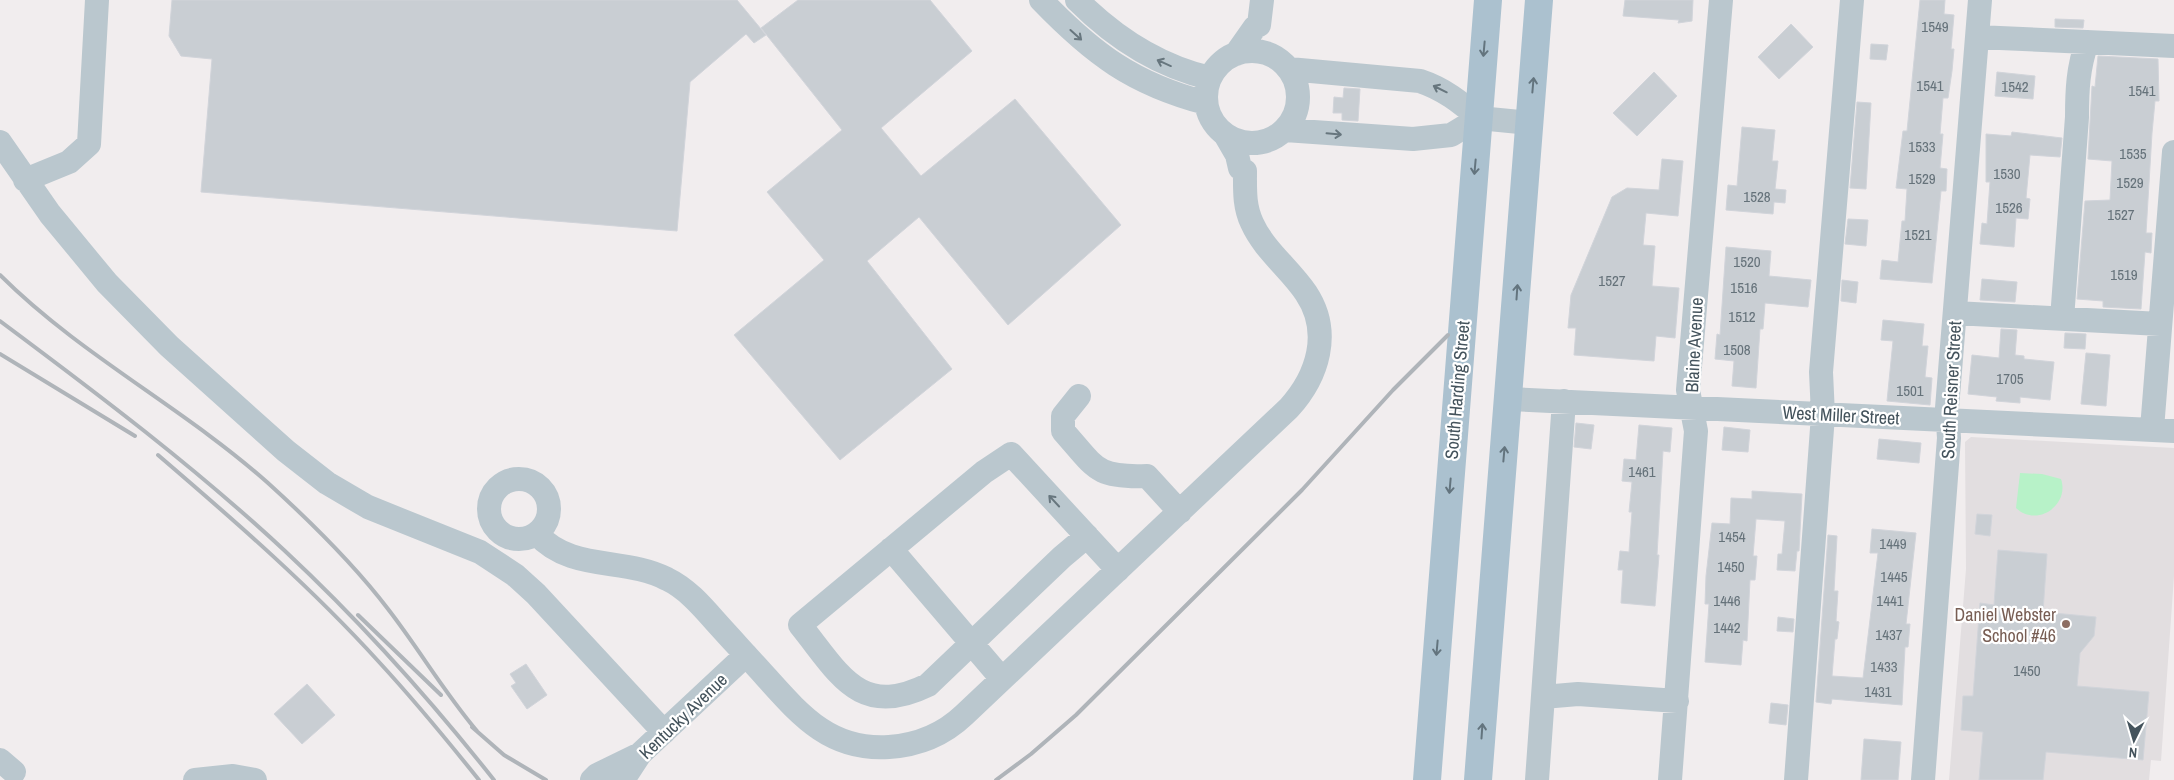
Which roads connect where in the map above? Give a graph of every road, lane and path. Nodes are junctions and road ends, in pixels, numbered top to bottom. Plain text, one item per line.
1 (97, 0) edge
2 (1041, 0) edge
3 (1078, 0) edge
4 (1262, 0) edge
5 (1488, 0) edge
6 (1721, 0) edge
7 (1852, 0) edge
8 (1980, 0) edge
9 (1539, 1) edge
10 (1259, 25) junction
11 (1977, 37) junction
12 (2087, 42) junction
13 (2174, 46) edge
14 (1236, 54) junction
15 (1284, 64) junction
16 (1210, 78) junction
17 (1206, 103) junction
18 (1479, 118) junction
19 (1530, 122) junction
20 (1278, 135) junction
21 (1226, 136) junction
22 (0, 142) edge
23 (2174, 152) edge
24 (1245, 171) junction
25 (25, 180) junction
26 (2173, 184) edge
27 (2165, 311) edge
28 (1955, 313) junction
29 (2062, 318) junction
30 (1079, 396) dead end
31 (1509, 399) junction
32 (1564, 401) junction
33 (1692, 408) junction
34 (1823, 414) junction
35 (1946, 421) junction
36 (2163, 430) edge
37 (1180, 512) junction
38 (537, 534) dead end
39 (1087, 536) junction
40 (891, 549) junction
41 (1118, 570) junction
42 (971, 644) junction
43 (746, 656) junction
44 (1002, 679) junction
45 (1543, 697) junction
46 (1677, 702) junction
47 (664, 732) junction
48 (640, 754) junction
49 (195, 780) edge
50 (255, 780) edge
51 (592, 780) edge
52 (623, 780) edge
53 (1426, 780) edge
54 (1478, 780) edge
55 (1537, 780) edge
56 (1670, 780) edge
57 (1796, 780) edge
58 (1923, 780) edge

1 - 25 street
2 -> 17 street
16 -> 3 street
4 - 10 street
5 -> 18 main road, South Harding Street
6 - 33 street, Blaine Avenue
7 - 34 street
8 - 11 street, South Reisner Street
19 -> 9 main road
10 - 14 street
10 - 15 street
11 - 12 street
11 - 28 street, South Reisner Street
12 - 13 street
12 - 29 street
14 - 15 street
14 - 16 street
18 -> 15 street
15 - 20 street
16 - 17 street
17 - 21 street
18 - 19 street
20 -> 18 street
18 -> 53 main road, South Harding Street
31 -> 19 main road
20 - 21 street
20 - 24 street
21 - 24 street
22 - 25 street
23 - 26 street
24 - 37 street
25 - 47 street
26 - 27 street
27 - 29 street
27 - 36 street
28 - 29 street
28 - 35 street, South Reisner Street
30 - 37 street
31 - 32 street, West Miller Street
54 -> 31 main road
32 - 33 street, West Miller Street
32 - 45 street
33 - 34 street, West Miller Street
33 - 46 street, Blaine Avenue
34 - 35 street, West Miller Street
34 - 57 street
35 - 36 street, West Miller Street
35 - 58 street, South Reisner Street
37 - 41 street
38 - 43 street
39 -> 40 street
39 - 41 street
39 - 42 street
40 - 42 street
40 - 42 street
41 - 44 street
42 - 44 street
43 - 44 street
43 - 47 street, Kentucky Avenue
45 - 46 street
45 - 55 street
46 - 56 street, Blaine Avenue
47 - 48 street, Kentucky Avenue
48 - 51 street
48 - 52 street, Kentucky Avenue
49 - 50 street

